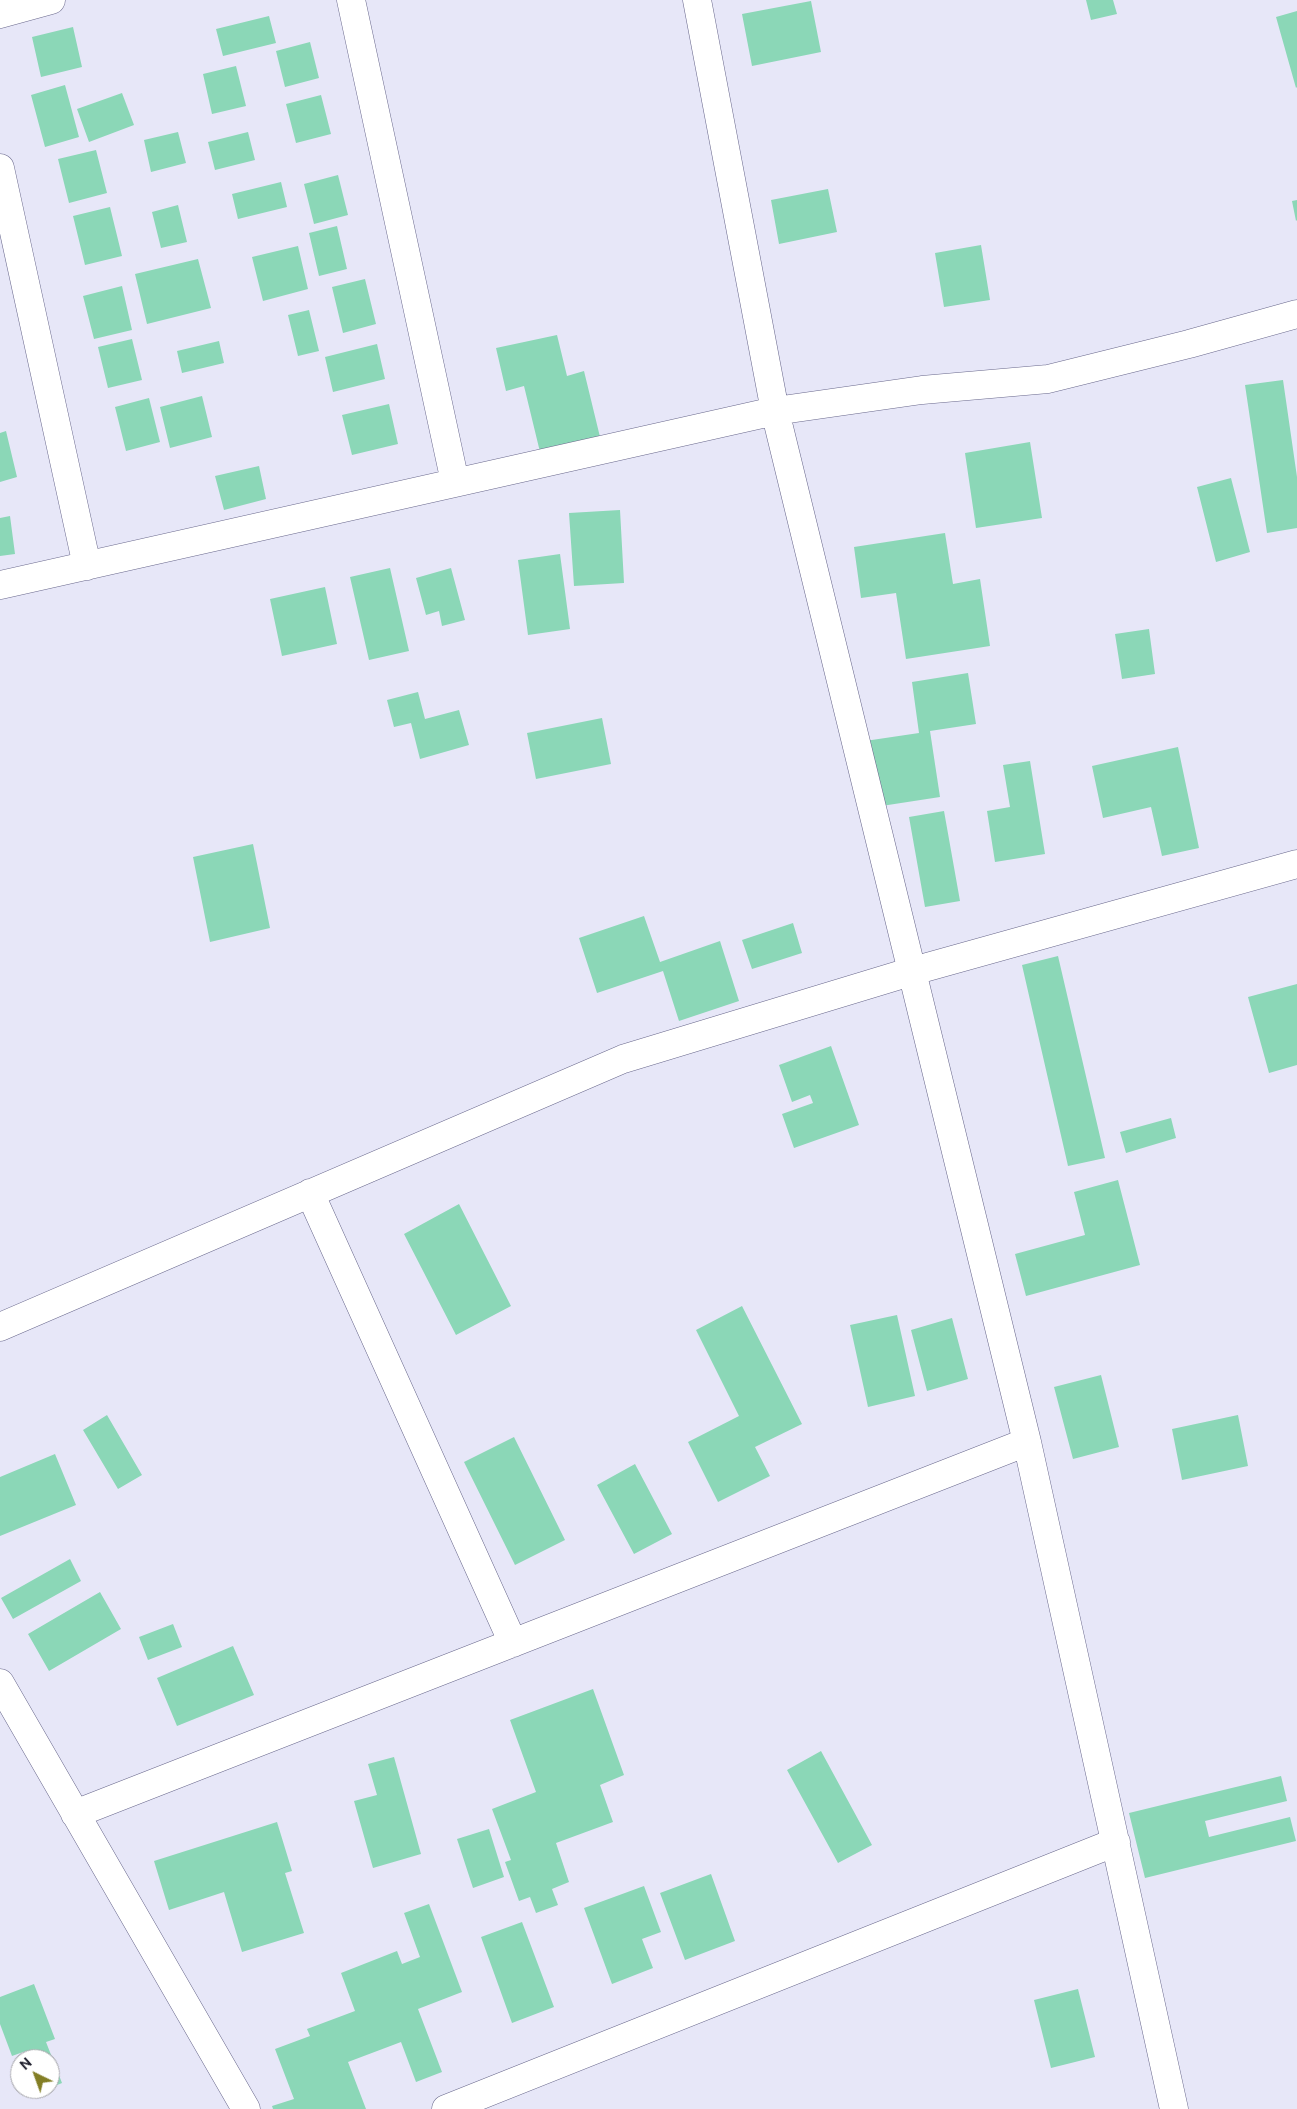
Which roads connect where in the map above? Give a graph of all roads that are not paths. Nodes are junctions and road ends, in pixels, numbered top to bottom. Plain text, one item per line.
1 (51, 0) edge
2 (351, 0) edge
3 (697, 0) edge
4 (0, 14) edge
5 (0, 168) edge
6 (1297, 314) edge
7 (775, 411) junction
8 (455, 482) junction
9 (87, 566) junction
10 (0, 585) edge
11 (1297, 864) edge
12 (912, 971) junction
13 (310, 1193) junction
14 (0, 1327) edge
15 (1027, 1442) junction
16 (513, 1643) junction
17 (0, 1683) edge
18 (75, 1814) junction
19 (1116, 1842) junction
20 (246, 2109) edge
21 (446, 2109) edge
22 (1174, 2109) edge

1 - 4 street
2 - 8 street
3 - 7 street
5 - 9 street
6 - 7 street
7 - 8 street
7 - 12 street
8 - 9 street
9 - 10 street
11 - 12 street
12 - 13 street
12 - 15 street
13 - 14 street
13 - 16 street
15 - 16 street
15 - 19 street
16 - 18 street
17 - 18 street
18 - 20 street
19 - 21 street
19 - 22 street

